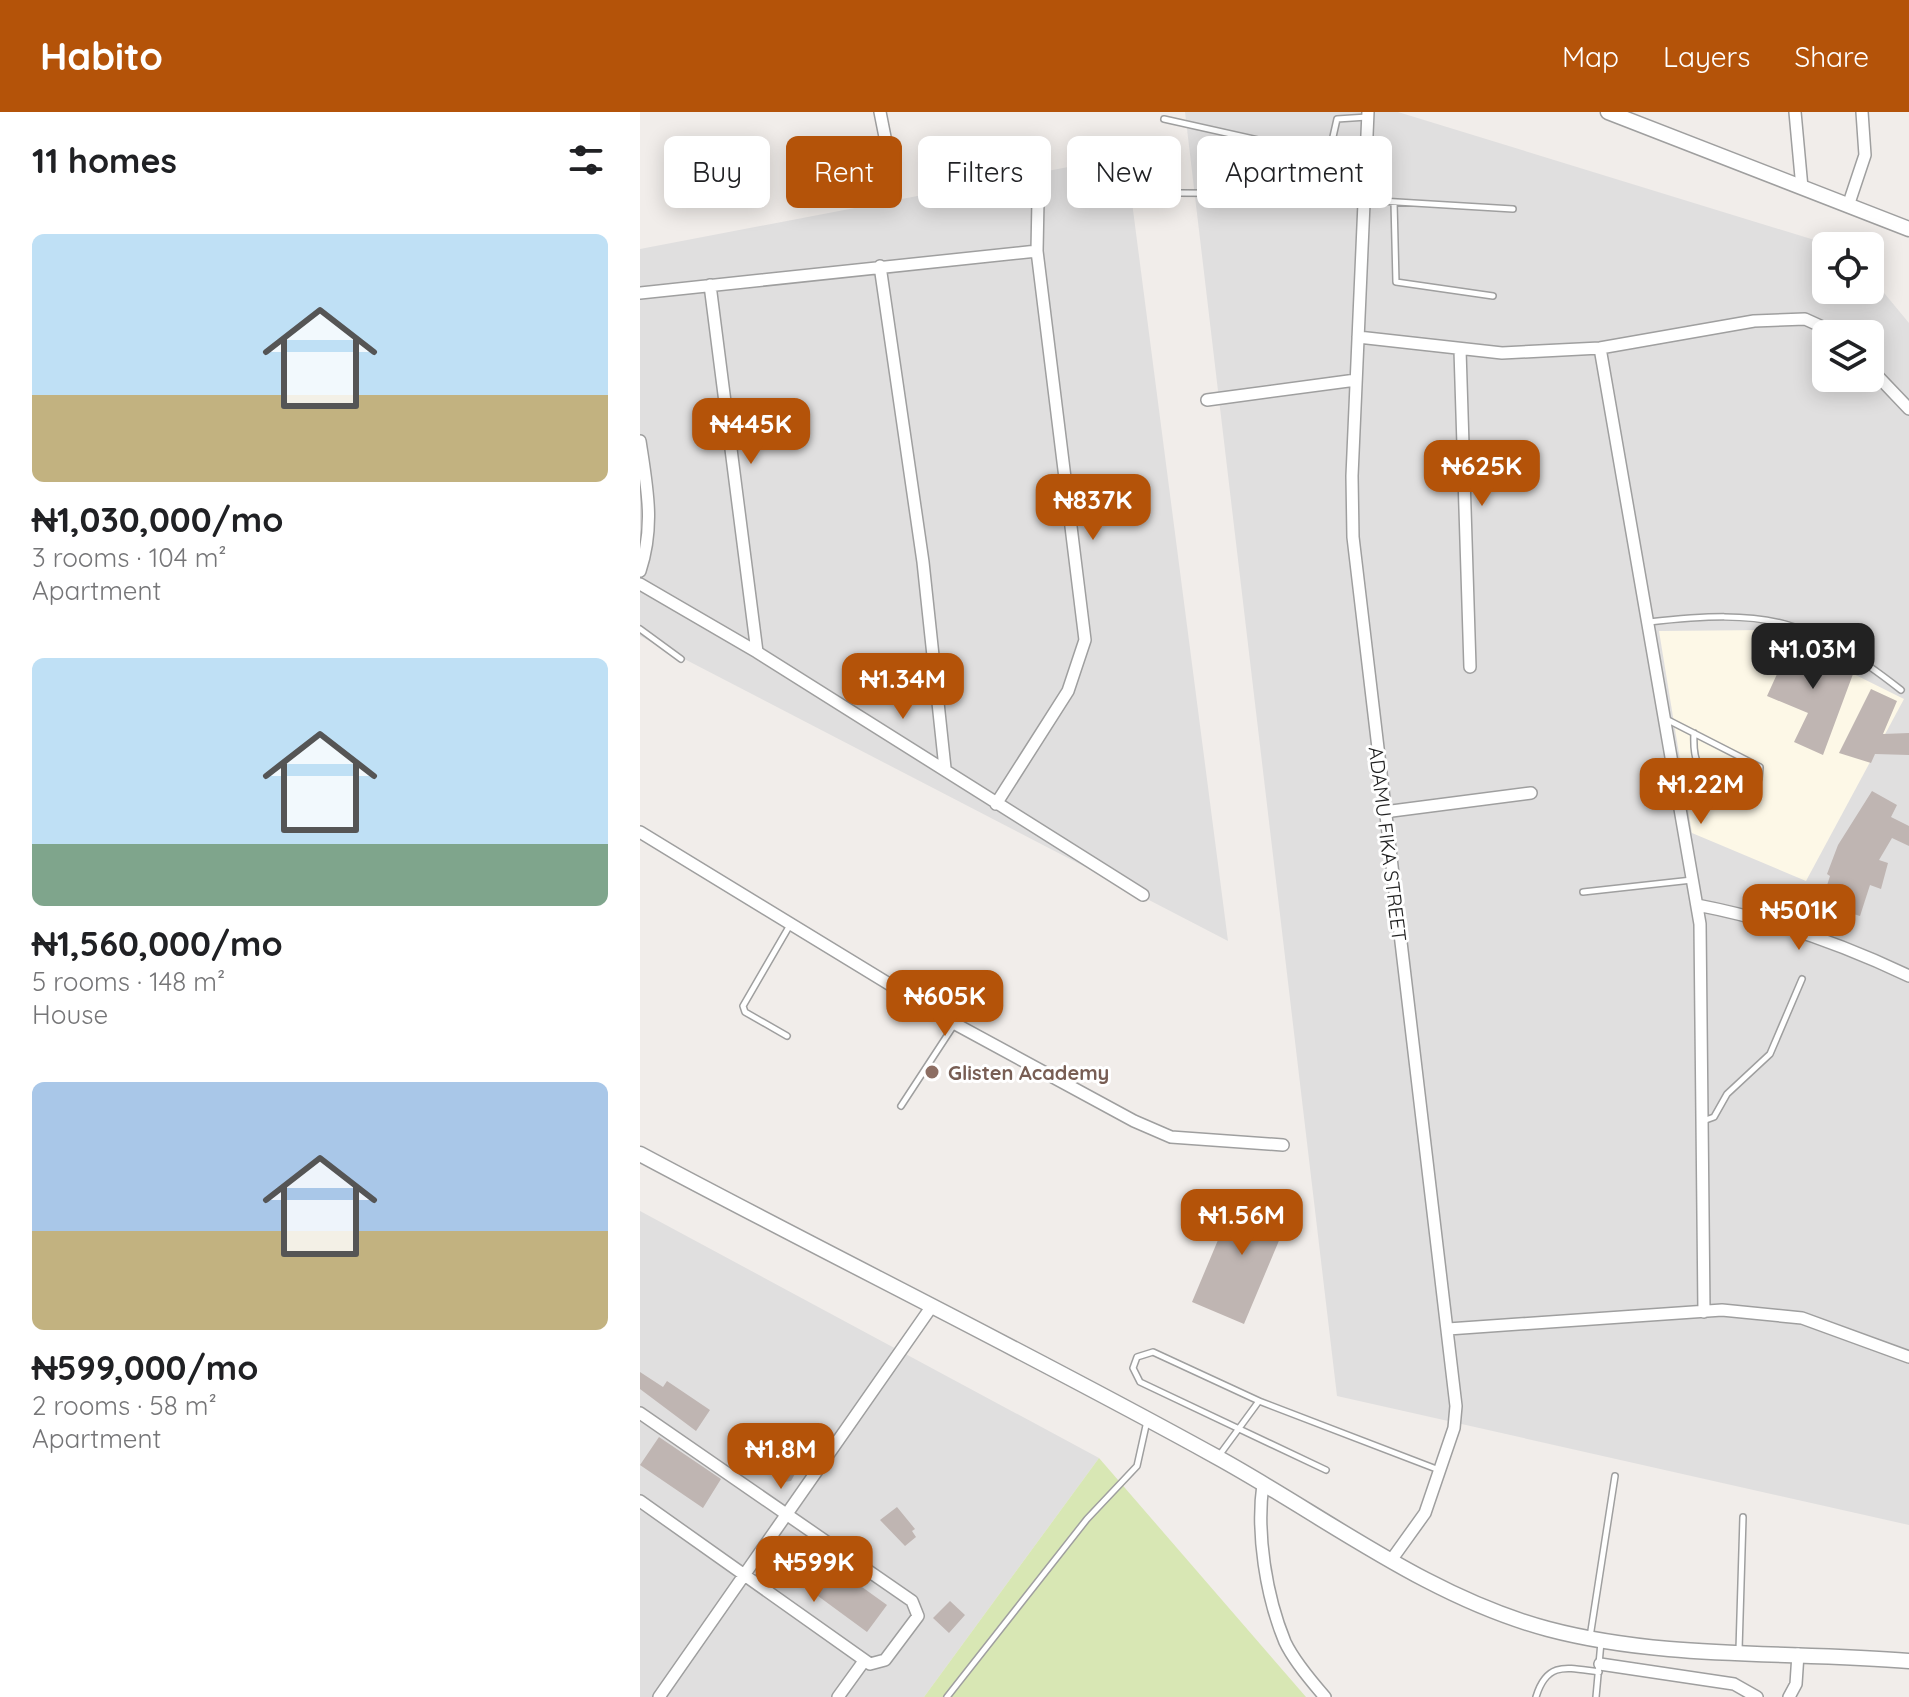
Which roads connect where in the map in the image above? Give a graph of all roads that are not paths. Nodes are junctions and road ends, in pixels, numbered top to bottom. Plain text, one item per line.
1 (880, 112) edge
2 (1608, 112) edge
3 (1795, 112) edge
4 (1862, 112) edge
5 (1368, 114) edge
6 (1164, 119) dead end
7 (885, 136) edge
8 (1367, 136) edge
9 (1802, 188) junction
10 (1394, 202) joint
11 (1848, 206) junction
12 (1038, 208) edge
13 (1363, 208) edge
14 (1513, 209) dead end
15 (1909, 229) edge
16 (1037, 251) junction
17 (880, 266) junction
18 (710, 285) junction
19 (640, 293) edge
20 (1493, 296) dead end
21 (1812, 322) edge
22 (1358, 337) junction
23 (1600, 348) junction
24 (1460, 350) junction
25 (1356, 380) junction
26 (1884, 383) edge
27 (1207, 400) dead end
28 (1909, 409) edge
29 (640, 441) edge
30 (640, 571) edge
31 (640, 584) edge
32 (1648, 622) junction
33 (640, 629) edge
34 (757, 652) junction
35 (681, 659) dead end
36 (1470, 667) dead end
37 (1901, 690) dead end
38 (1665, 718) junction
39 (1694, 733) junction
40 (945, 768) junction
41 (1531, 793) dead end
42 (996, 804) junction
43 (1384, 812) junction
44 (640, 832) edge
45 (1693, 880) junction
46 (1583, 892) dead end
47 (1143, 895) dead end
48 (1697, 905) junction
49 (791, 924) junction
50 (1909, 976) edge
51 (1802, 979) dead end
52 (955, 1024) junction
53 (787, 1036) dead end
54 (901, 1106) dead end
55 (1702, 1121) junction
56 (1283, 1145) dead end
57 (640, 1154) edge
58 (932, 1306) junction
59 (1704, 1312) junction
60 (1448, 1329) junction
61 (1909, 1357) edge
62 (1259, 1401) junction
63 (640, 1413) edge
64 (1148, 1420) junction
65 (1239, 1428) junction
66 (1218, 1457) junction
67 (1326, 1470) dead end
68 (1440, 1470) junction
69 (1615, 1476) dead end
70 (1263, 1484) junction
71 (640, 1501) edge
72 (786, 1515) junction
73 (1743, 1517) dead end
74 (1392, 1559) junction
75 (744, 1576) junction
76 (1596, 1639) junction
77 (1739, 1651) junction
78 (1798, 1654) junction
79 (864, 1661) junction
80 (1909, 1661) edge
81 (1599, 1668) junction
82 (659, 1697) edge
83 (838, 1697) edge
84 (947, 1697) edge
85 (1325, 1697) edge
86 (1536, 1697) edge
87 (1596, 1697) edge
88 (1757, 1697) edge
89 (1789, 1697) edge

1 - 7 street
2 - 9 street
3 - 9 street
4 - 11 street
5 - 6 lane
5 - 8 street, ADAMU FIKA STREET
9 - 11 street
10 - 14 lane
10 - 20 lane
11 - 15 street
12 - 16 street
13 - 22 street, ADAMU FIKA STREET
16 - 17 street
16 - 42 street
17 - 18 street
17 - 40 street
18 - 19 street
18 - 34 street
21 - 23 street
22 - 24 street
22 - 25 street, ADAMU FIKA STREET
23 - 24 street
23 - 32 street
24 - 36 street
25 - 27 street
25 - 43 street, ADAMU FIKA STREET
26 - 28 street
29 - 30 street
31 - 34 street
32 - 37 lane
32 - 38 street
33 - 35 lane
34 - 40 street
38 - 39 lane
38 - 45 street
39 - 39 lane
40 - 42 street
41 - 43 street
42 - 47 street
43 - 60 street, ADAMU FIKA STREET
44 - 49 street
45 - 46 lane
45 - 48 street
48 - 50 street
48 - 55 street
49 - 52 street
49 - 53 lane
51 - 55 lane
52 - 54 lane
52 - 56 street
55 - 59 street
57 - 58 street
58 - 64 street
58 - 72 street
59 - 60 street
59 - 61 street
60 - 68 street, ADAMU FIKA STREET
62 - 65 lane
62 - 65 lane
62 - 68 lane
63 - 72 street
64 - 66 street
64 - 84 lane
65 - 66 lane
65 - 67 lane
66 - 70 street
68 - 74 street, ADAMU FIKA STREET
69 - 76 lane
70 - 74 street
70 - 85 street
71 - 75 street
72 - 75 street
72 - 79 street
73 - 77 lane
74 - 76 street
75 - 79 street
75 - 82 street
76 - 77 street
76 - 81 lane
77 - 78 street
78 - 80 street
78 - 89 street
79 - 83 street
81 - 86 lane
81 - 87 lane
81 - 88 street

